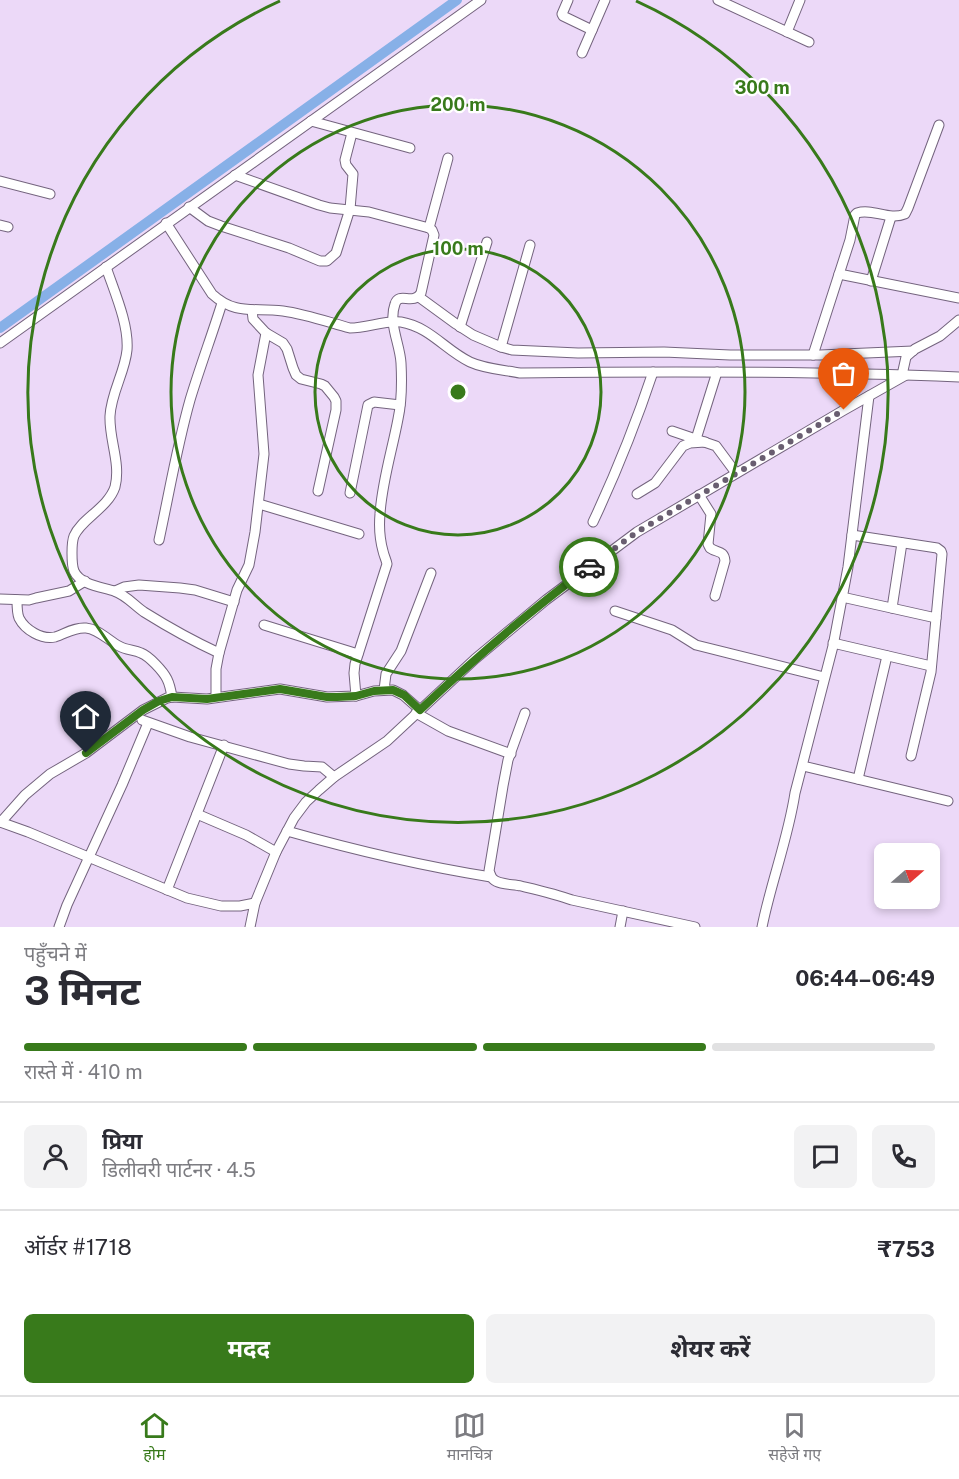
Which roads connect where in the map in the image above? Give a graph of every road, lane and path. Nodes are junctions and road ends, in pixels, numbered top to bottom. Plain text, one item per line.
1 (481, 0) edge
2 (568, 0) edge
3 (605, 0) edge
4 (718, 0) edge
5 (801, 0) edge
6 (592, 30) junction
7 (787, 32) junction
8 (809, 42) dead end
9 (582, 53) dead end
10 (310, 121) junction
11 (939, 125) dead end
12 (352, 133) junction
13 (410, 148) dead end
14 (448, 158) dead end
15 (235, 175) junction
16 (0, 181) edge
17 (50, 194) dead end
18 (189, 207) junction
19 (350, 209) junction
20 (891, 217) junction
21 (166, 223) junction
22 (429, 228) junction
23 (487, 242) dead end
24 (530, 245) dead end
25 (106, 267) junction
26 (839, 274) junction
27 (871, 281) junction
28 (419, 297) junction
29 (959, 298) edge
30 (222, 303) junction
31 (252, 310) junction
32 (393, 316) junction
33 (959, 320) edge
34 (460, 327) junction
35 (266, 333) junction
36 (0, 343) edge
37 (501, 347) junction
38 (910, 354) junction
39 (813, 355) junction
40 (653, 372) junction
41 (717, 372) junction
42 (904, 374) junction
43 (959, 378) edge
44 (869, 396) junction
45 (400, 405) junction
46 (672, 431) dead end
47 (700, 440) junction
48 (736, 473) junction
49 (318, 491) dead end
50 (351, 494) dead end
51 (637, 494) dead end
52 (699, 495) junction
53 (259, 504) junction
54 (593, 522) dead end
55 (358, 534) dead end
56 (852, 535) junction
57 (159, 540) dead end
58 (902, 543) junction
59 (430, 573) dead end
60 (85, 581) junction
61 (115, 591) junction
62 (715, 596) dead end
63 (842, 597) junction
64 (0, 599) edge
65 (17, 600) junction
66 (234, 602) junction
67 (892, 608) junction
68 (615, 611) dead end
69 (936, 618) junction
70 (264, 625) dead end
71 (833, 643) junction
72 (219, 653) junction
73 (358, 654) junction
74 (887, 656) junction
75 (931, 666) junction
76 (824, 677) junction
77 (384, 690) junction
78 (356, 696) junction
79 (172, 697) junction
80 (216, 697) junction
81 (418, 712) junction
82 (525, 713) dead end
83 (135, 716) junction
84 (148, 723) junction
85 (224, 745) junction
86 (511, 754) junction
87 (911, 756) dead end
88 (803, 766) junction
89 (334, 777) junction
90 (858, 779) junction
91 (948, 801) dead end
92 (197, 814) junction
93 (1, 822) edge
94 (287, 831) junction
95 (276, 852) junction
96 (88, 857) junction
97 (491, 878) junction
98 (167, 890) junction
99 (255, 903) junction
100 (623, 911) junction
101 (59, 927) edge
102 (250, 927) edge
103 (620, 927) edge
104 (695, 927) edge
105 (762, 927) edge

1 - 10 street
2 - 6 street
3 - 6 street
4 - 7 street
5 - 7 street
6 - 9 street
7 - 8 street
10 - 12 street
10 - 15 street
11 - 20 street
12 - 13 street
12 - 19 street
14 - 22 street
15 - 18 street
15 - 19 street
16 - 17 street
18 - 19 street
18 - 21 street
19 - 22 street
20 - 26 street
20 - 27 street
21 - 25 street
21 - 30 street
22 - 28 street
23 - 34 street
24 - 37 street
25 - 36 street
25 - 60 street
26 - 27 street
26 - 39 street
27 - 29 street
28 - 32 street
28 - 34 street
30 - 31 street
30 - 57 street
31 - 32 street
31 - 35 street
32 - 40 street
32 - 45 street
33 - 38 street
34 - 37 street
35 - 49 street
35 - 53 street
37 - 39 street
38 - 39 street
38 - 42 street
40 - 41 street
40 - 54 street
41 - 42 street
41 - 47 street
42 - 43 street
42 - 44 street
44 - 48 street
44 - 56 street
45 - 50 street
45 - 73 street
46 - 47 street
47 - 48 street
47 - 51 street
48 - 52 street
52 - 62 street
52 - 81 street
53 - 55 street
53 - 66 street
56 - 58 street
56 - 63 street
58 - 67 street
58 - 69 street
59 - 77 street
60 - 61 street
60 - 65 street
61 - 66 street
61 - 72 street
63 - 67 street
63 - 71 street
64 - 65 street
65 - 79 street
66 - 72 street
67 - 69 street
68 - 76 street
69 - 75 street
70 - 73 street
71 - 74 street
71 - 76 street
72 - 80 street
73 - 78 street
74 - 75 street
74 - 90 street
75 - 87 street
76 - 88 street
77 - 78 street
77 - 81 street
78 - 80 street
79 - 80 street
79 - 83 street
81 - 86 street
81 - 89 street
82 - 86 street
83 - 84 street
83 - 93 street
84 - 85 street
84 - 96 street
85 - 89 street
85 - 92 street
86 - 97 street
88 - 90 street
88 - 105 street
89 - 94 street
90 - 91 street
92 - 95 street
92 - 98 street
93 - 96 street
94 - 95 street
94 - 97 street
95 - 99 street
96 - 98 street
96 - 101 street
97 - 100 street
98 - 99 street
99 - 102 street
100 - 103 street
100 - 104 street

